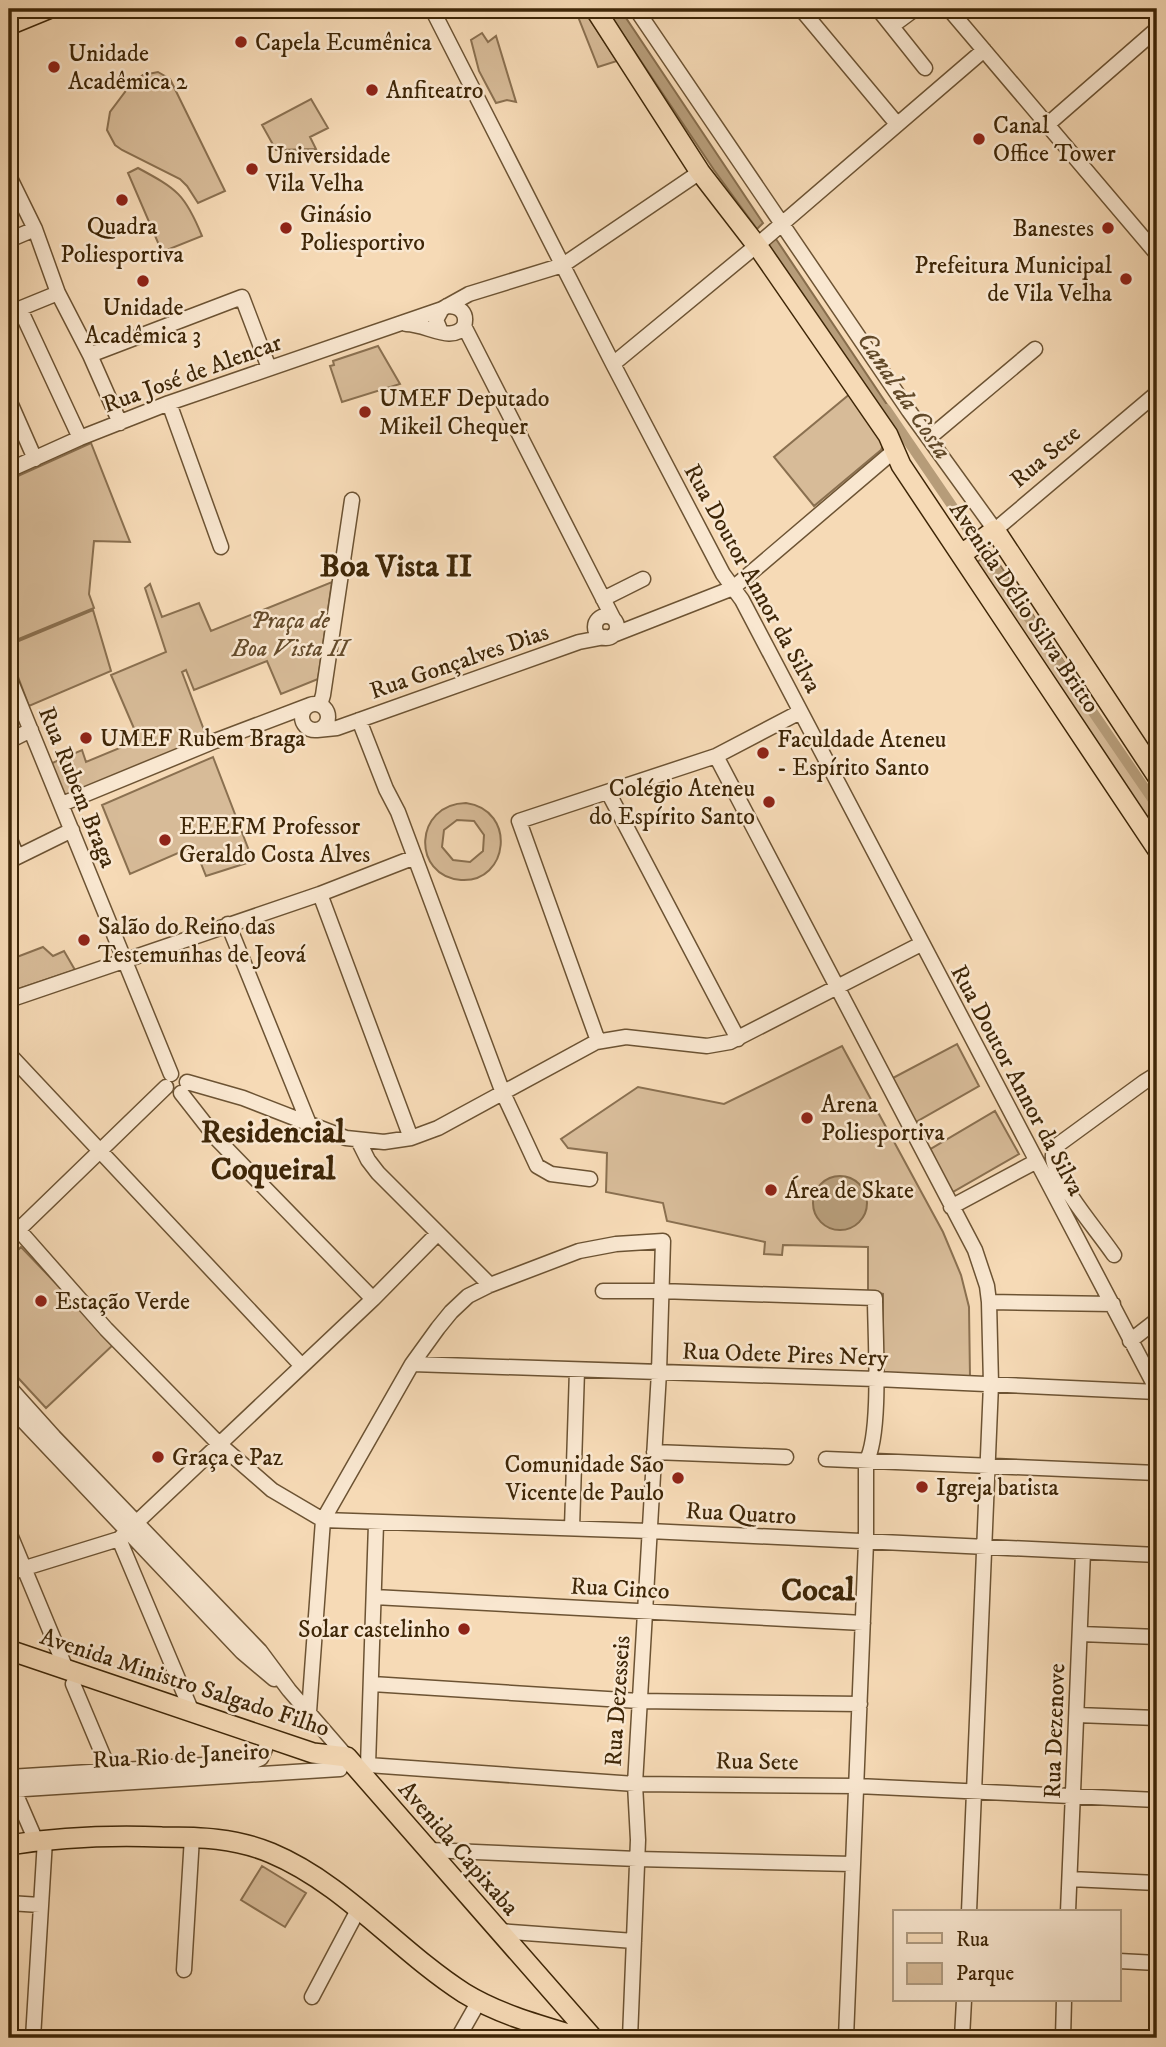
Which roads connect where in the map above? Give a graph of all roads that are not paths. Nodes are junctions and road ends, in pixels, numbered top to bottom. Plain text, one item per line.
1 (48, 9) edge
2 (432, 9) edge
3 (595, 9) edge
4 (636, 9) edge
5 (801, 9) edge
6 (878, 9) edge
7 (915, 9) edge
8 (949, 9) edge
9 (9, 25) edge
10 (892, 26) junction
11 (1157, 29) edge
12 (984, 50) junction
13 (925, 68) dead end
14 (897, 124) junction
15 (1047, 125) junction
16 (700, 172) junction
17 (9, 176) edge
18 (778, 226) junction
19 (35, 229) junction
20 (9, 240) edge
21 (759, 243) junction
22 (1157, 254) edge
23 (562, 265) junction
24 (490, 288) junction
25 (58, 293) junction
26 (444, 307) junction
27 (14, 311) edge
28 (393, 325) junction
29 (456, 327) junction
30 (1035, 349) dead end
31 (90, 355) junction
32 (613, 364) junction
33 (269, 369) junction
34 (1157, 393) edge
35 (9, 400) edge
36 (169, 403) junction
37 (120, 423) junction
38 (80, 438) junction
39 (929, 438) junction
40 (895, 450) junction
41 (35, 459) junction
42 (9, 470) edge
43 (352, 500) dead end
44 (978, 543) junction
45 (221, 547) dead end
46 (643, 579) dead end
47 (733, 588) junction
48 (603, 600) junction
49 (607, 626) junction
50 (9, 677) edge
51 (319, 709) junction
52 (800, 712) junction
53 (269, 720) junction
54 (357, 721) junction
55 (312, 729) junction
56 (31, 730) junction
57 (9, 741) edge
58 (716, 756) junction
59 (1157, 776) edge
60 (608, 792) junction
61 (62, 804) junction
62 (72, 830) junction
63 (9, 837) edge
64 (1157, 849) edge
65 (415, 857) junction
66 (13, 859) edge
67 (320, 894) junction
68 (228, 924) junction
69 (921, 944) junction
70 (124, 961) junction
71 (838, 987) junction
72 (9, 1000) edge
73 (738, 1039) junction
74 (598, 1041) junction
75 (9, 1054) edge
76 (1157, 1074) edge
77 (168, 1081) junction
78 (184, 1088) junction
79 (503, 1093) junction
80 (309, 1124) junction
81 (411, 1138) junction
82 (358, 1140) junction
83 (100, 1150) junction
84 (1035, 1162) junction
85 (590, 1179) dead end
86 (951, 1207) junction
87 (12, 1229) edge
88 (437, 1234) junction
89 (1114, 1255) dead end
90 (490, 1284) junction
91 (603, 1291) dead end
92 (660, 1291) junction
93 (373, 1299) junction
94 (989, 1302) junction
95 (1113, 1304) junction
96 (1157, 1320) edge
97 (1130, 1340) junction
98 (412, 1364) junction
99 (301, 1365) junction
100 (577, 1370) junction
101 (659, 1372) junction
102 (876, 1379) junction
103 (990, 1384) junction
104 (9, 1387) edge
105 (1157, 1391) edge
106 (9, 1406) edge
107 (218, 1443) junction
108 (654, 1452) junction
109 (786, 1457) dead end
110 (826, 1460) dead end
111 (866, 1462) junction
112 (988, 1466) junction
113 (1157, 1473) edge
114 (323, 1520) junction
115 (376, 1524) junction
116 (572, 1528) junction
117 (128, 1531) junction
118 (649, 1531) junction
119 (9, 1532) edge
120 (866, 1542) junction
121 (984, 1547) junction
122 (1083, 1552) junction
123 (1157, 1555) edge
124 (25, 1569) junction
125 (9, 1573) edge
126 (374, 1597) junction
127 (645, 1613) junction
128 (863, 1623) junction
129 (1081, 1633) junction
130 (1157, 1637) edge
131 (9, 1650) edge
132 (9, 1662) edge
133 (70, 1677) junction
134 (372, 1684) junction
135 (639, 1701) junction
136 (860, 1704) junction
137 (192, 1712) junction
138 (309, 1712) junction
139 (1077, 1715) junction
140 (1157, 1718) edge
141 (265, 1749) junction
142 (353, 1765) junction
143 (113, 1777) junction
144 (10, 1783) edge
145 (635, 1784) junction
146 (857, 1786) junction
147 (976, 1791) junction
148 (1074, 1796) junction
149 (1157, 1800) edge
150 (192, 1837) junction
151 (40, 1840) junction
152 (9, 1845) edge
153 (429, 1850) junction
154 (637, 1859) junction
155 (853, 1864) junction
156 (1070, 1879) junction
157 (1157, 1883) edge
158 (9, 1903) edge
159 (40, 1905) junction
160 (358, 1910) junction
161 (969, 1910) edge
162 (1068, 1910) edge
163 (499, 1931) junction
164 (634, 1941) junction
165 (1120, 1961) edge
166 (1157, 1963) edge
167 (184, 1970) dead end
168 (312, 1997) dead end
169 (479, 2001) junction
170 (964, 2002) edge
171 (1064, 2002) edge
172 (588, 2037) edge
173 (33, 2038) edge
174 (458, 2038) edge
175 (630, 2038) edge
176 (846, 2038) edge
177 (962, 2038) edge
178 (1063, 2038) edge

1 - 9 main road
2 - 23 street, Rua Doutor Annor da Silva
3 - 16 main road, Avenida Délio Silva Britto
4 - 18 street, Avenida Délio Silva Britto
5 - 14 street
6 - 10 street
7 - 10 street
8 - 12 street
10 - 13 street
11 - 15 street
12 - 14 street
12 - 15 street
14 - 18 street
15 - 22 street
16 - 21 main road, Avenida Délio Silva Britto
16 - 23 street, Rua José de Alencar
17 - 19 street
18 - 21 street
18 - 39 street, Avenida Délio Silva Britto
19 - 20 street
19 - 25 street
21 - 32 street
21 - 40 main road, Avenida Délio Silva Britto
23 - 24 street, Rua José de Alencar
23 - 32 street, Rua Doutor Annor da Silva
24 - 26 street, Rua José de Alencar
24 - 29 street, Rua José de Alencar
25 - 27 street
25 - 31 street
26 - 28 street, Rua José de Alencar
26 - 29 street
26 - 29 street
27 - 38 street
28 - 29 street, Rua José de Alencar
28 - 33 street, Rua José de Alencar
29 - 48 street
30 - 39 street
31 - 33 street
31 - 37 street
32 - 47 street, Rua Doutor Annor da Silva
33 - 36 street, Rua José de Alencar
34 - 44 street, Rua Sete
35 - 41 street
36 - 37 street, Rua José de Alencar
36 - 45 street
37 - 38 street, Rua José de Alencar
38 - 41 street, Rua José de Alencar
39 - 44 street, Avenida Délio Silva Britto
40 - 44 main road, Avenida Délio Silva Britto
40 - 47 street, Rua Gonçalves Dias
41 - 42 street, Rua José de Alencar
43 - 51 street
44 - 59 main road, Avenida Délio Silva Britto
44 - 64 main road, Avenida Délio Silva Britto
46 - 48 street
47 - 49 street, Rua Gonçalves Dias
47 - 52 street, Rua Doutor Annor da Silva
48 - 49 street
49 - 54 street, Rua Gonçalves Dias
50 - 56 street, Rua Rubem Braga
51 - 53 street
51 - 54 street, Rua Gonçalves Dias
51 - 55 street
51 - 55 street
52 - 58 street
52 - 69 street, Rua Doutor Annor da Silva
53 - 55 street, Rua Gonçalves Dias
53 - 61 street
54 - 55 street, Rua Gonçalves Dias
54 - 65 street
56 - 57 street
56 - 61 street, Rua Rubem Braga
58 - 60 street
58 - 71 street
60 - 73 street
60 - 74 street
61 - 62 street, Rua Rubem Braga
62 - 66 street
62 - 70 street, Rua Rubem Braga
63 - 66 street
65 - 67 street
65 - 79 street
67 - 68 street
67 - 81 street
68 - 70 street
68 - 80 street
69 - 71 street
69 - 84 street, Rua Doutor Annor da Silva
70 - 72 street
70 - 77 street, Rua Rubem Braga
71 - 73 street
71 - 86 street
73 - 74 street
74 - 79 street
75 - 83 street
76 - 89 street
77 - 78 street
77 - 83 street
78 - 80 street
78 - 93 street
79 - 81 street
79 - 85 street
80 - 82 street
81 - 82 street
82 - 88 street
83 - 87 street
83 - 99 street
84 - 86 street
84 - 95 street, Rua Doutor Annor da Silva
86 - 94 street
87 - 107 street
88 - 90 street
88 - 93 street
90 - 92 street, Rua Dezesseis
90 - 98 street
91 - 92 street
92 - 101 street, Rua Dezesseis
92 - 102 street
93 - 99 street
94 - 95 street
94 - 103 street
95 - 97 street, Rua Doutor Annor da Silva
96 - 97 street
97 - 105 street, Rua Doutor Annor da Silva
98 - 100 street, Rua Odete Pires Nery
98 - 114 street
99 - 107 street
100 - 101 street, Rua Odete Pires Nery
100 - 116 street
101 - 102 street, Rua Odete Pires Nery
101 - 108 street, Rua Dezesseis
102 - 103 street, Rua Odete Pires Nery
102 - 111 street
103 - 105 street, Rua Odete Pires Nery
103 - 112 street
104 - 117 street, Avenida Capixaba
106 - 117 street, Avenida Capixaba
107 - 114 street
107 - 117 street
108 - 109 street
108 - 118 street, Rua Dezesseis
110 - 111 street
111 - 112 street
111 - 120 street
112 - 113 street
112 - 121 street
114 - 115 street, Rua Quatro
114 - 138 street
115 - 116 street, Rua Quatro
115 - 126 street
116 - 118 street, Rua Quatro
117 - 124 street
117 - 137 street
117 - 138 street, Avenida Capixaba
118 - 120 street, Rua Quatro
118 - 127 street, Rua Dezesseis
119 - 124 street
120 - 121 street, Rua Quatro
120 - 128 street
121 - 122 street, Rua Quatro
121 - 147 street
122 - 123 street, Rua Quatro
122 - 129 street, Rua Dezenove
124 - 125 street
124 - 133 street
126 - 127 street, Rua Cinco
126 - 134 street
127 - 128 street, Rua Cinco
127 - 135 street, Rua Dezesseis
128 - 136 street
129 - 130 street
129 - 139 street, Rua Dezenove
131 - 133 main road, Avenida Ministro Salgado Filho
132 - 133 main road, Avenida Ministro Salgado Filho
133 - 137 main road, Avenida Ministro Salgado Filho
133 - 141 main road, Avenida Ministro Salgado Filho
133 - 143 street
134 - 135 street
134 - 142 street
135 - 136 street
135 - 145 street, Rua Dezesseis
136 - 146 street
137 - 142 main road, Avenida Ministro Salgado Filho
138 - 142 street, Avenida Capixaba
139 - 140 street
139 - 148 street, Rua Dezenove
141 - 142 main road, Avenida Ministro Salgado Filho
141 - 143 street, Rua Rio de Janeiro
142 - 143 street, Rua Rio de Janeiro
142 - 145 street, Rua Sete
142 - 153 main road, Avenida Capixaba
143 - 144 street, Rua Rio de Janeiro
144 - 151 street
145 - 146 street, Rua Sete
145 - 154 street, Rua Dezesseis
146 - 147 street, Rua Sete
146 - 155 street
147 - 148 street, Rua Sete
147 - 161 street
148 - 149 street, Rua Sete
148 - 156 street, Rua Dezenove
150 - 151 main road
150 - 160 main road
150 - 167 street
151 - 152 main road
151 - 159 street
153 - 154 street
153 - 163 main road, Avenida Capixaba
154 - 155 street
154 - 164 street, Rua Dezesseis
155 - 176 street
156 - 157 street
156 - 162 street, Rua Dezenove
158 - 159 street
159 - 173 street
160 - 168 street
160 - 169 main road
163 - 164 street
163 - 172 main road, Avenida Capixaba
164 - 175 street, Rua Dezesseis
165 - 166 street
169 - 172 main road
169 - 174 street
170 - 177 street
171 - 178 street

